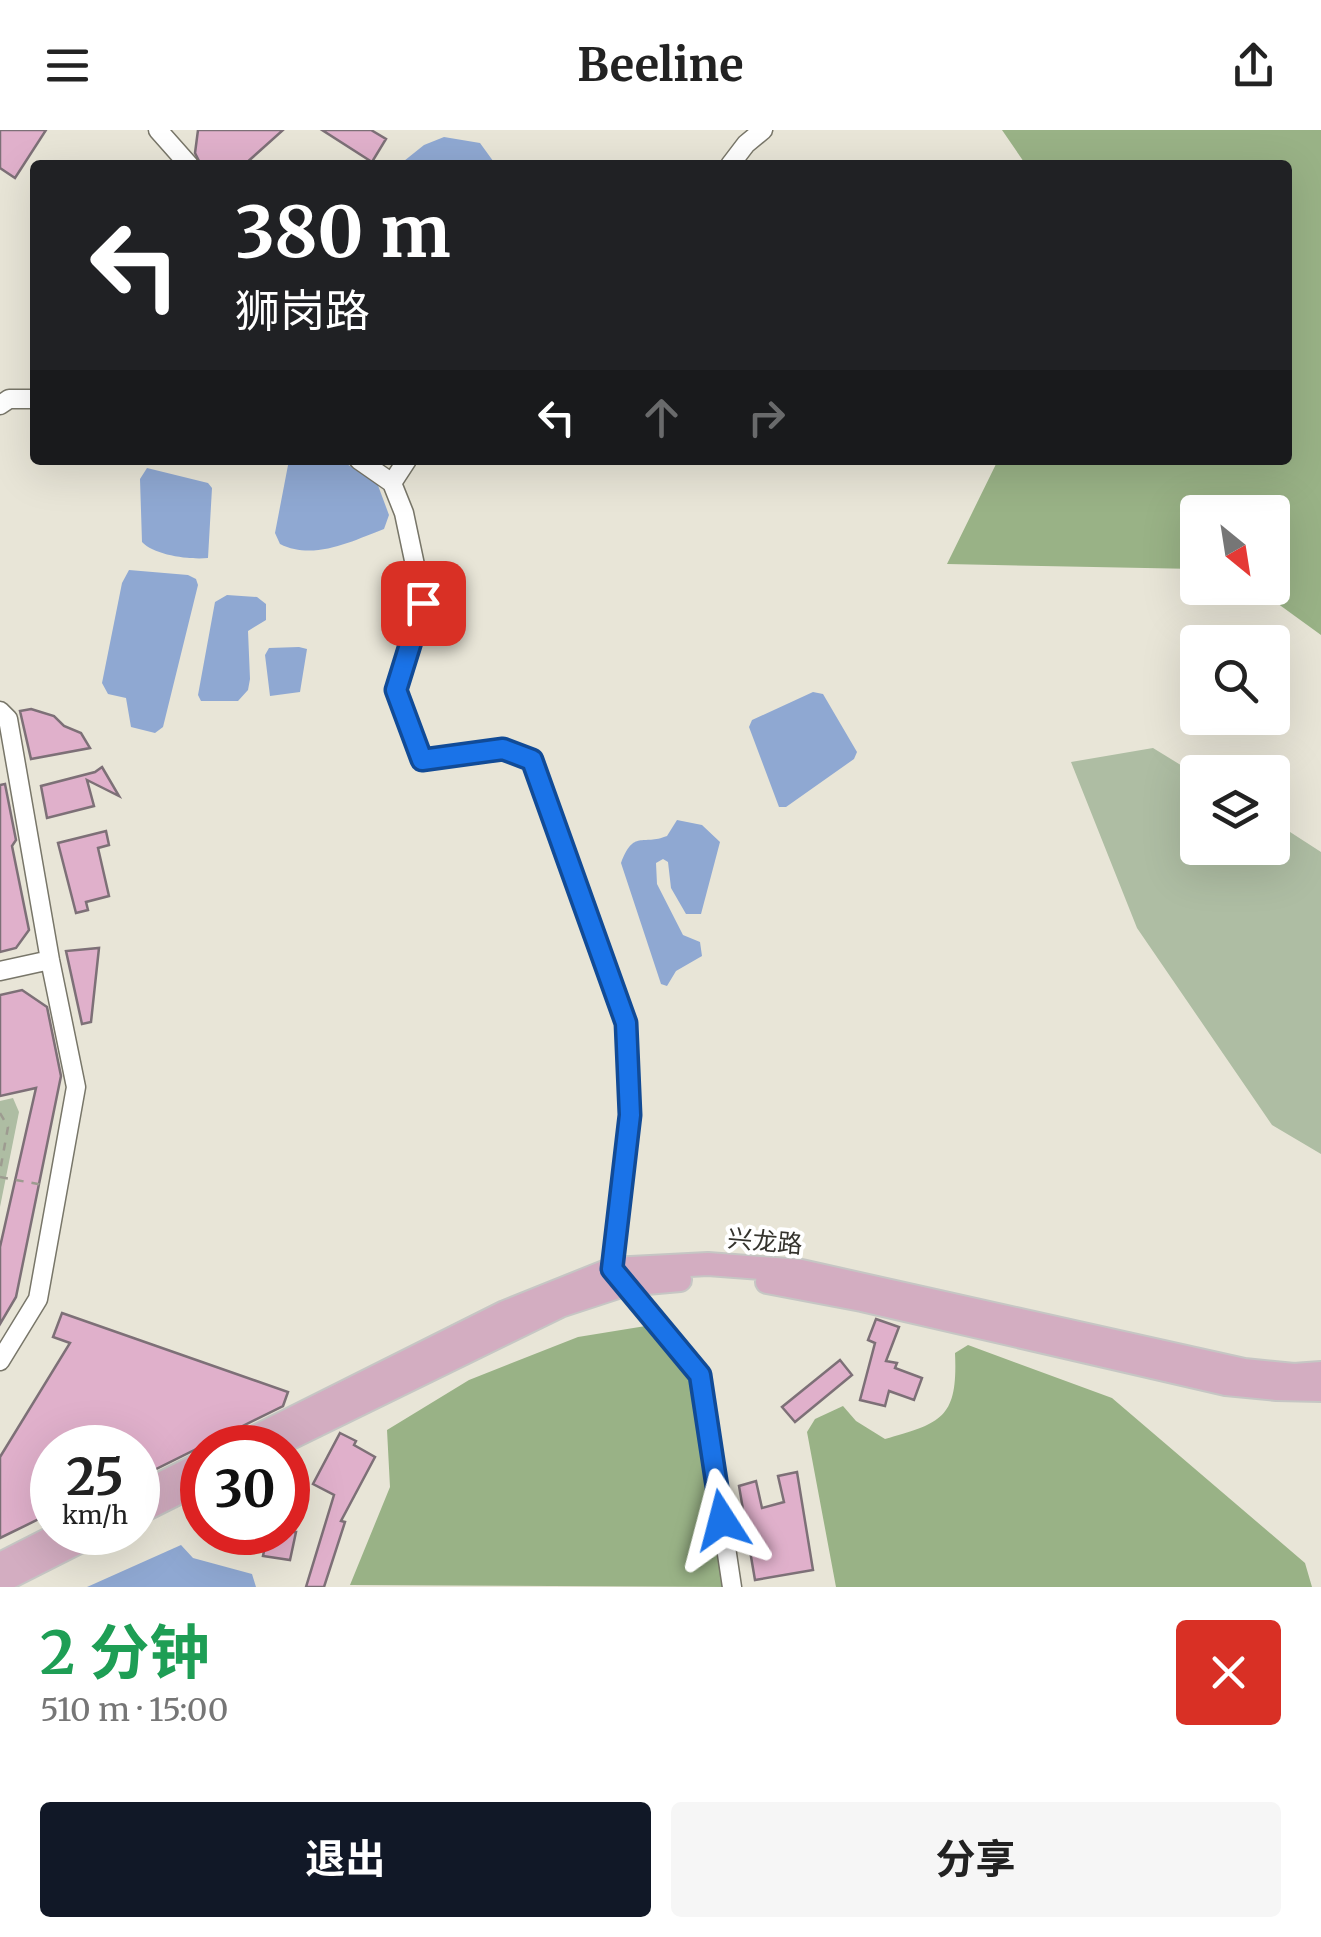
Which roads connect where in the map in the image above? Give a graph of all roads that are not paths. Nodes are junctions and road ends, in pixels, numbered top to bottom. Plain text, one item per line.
1 (158, 130) edge
2 (763, 130) edge
3 (185, 160) edge
4 (734, 160) edge
5 (30, 399) edge
6 (0, 405) edge
7 (366, 465) edge
8 (403, 465) edge
9 (392, 483) junction
10 (2, 712) edge
11 (50, 960) junction
12 (0, 971) edge
13 (618, 1277) junction
14 (0, 1361) edge
15 (1321, 1373) edge
16 (1321, 1390) edge
17 (279, 1425) edge
18 (310, 1428) edge
19 (30, 1549) edge
20 (53, 1555) edge
21 (0, 1564) edge
22 (0, 1582) edge
23 (732, 1587) edge

1 - 3 street
2 - 4 street
5 - 6 street
7 - 9 street
8 - 9 street
9 - 13 street
10 - 11 street
11 - 12 street
11 - 14 street
13 - 15 main road, 兴龙路
13 - 16 main road, 兴龙路
13 - 17 main road, 兴龙路
13 - 18 main road, 兴龙路
13 - 23 street
19 - 21 main road
20 - 22 main road

